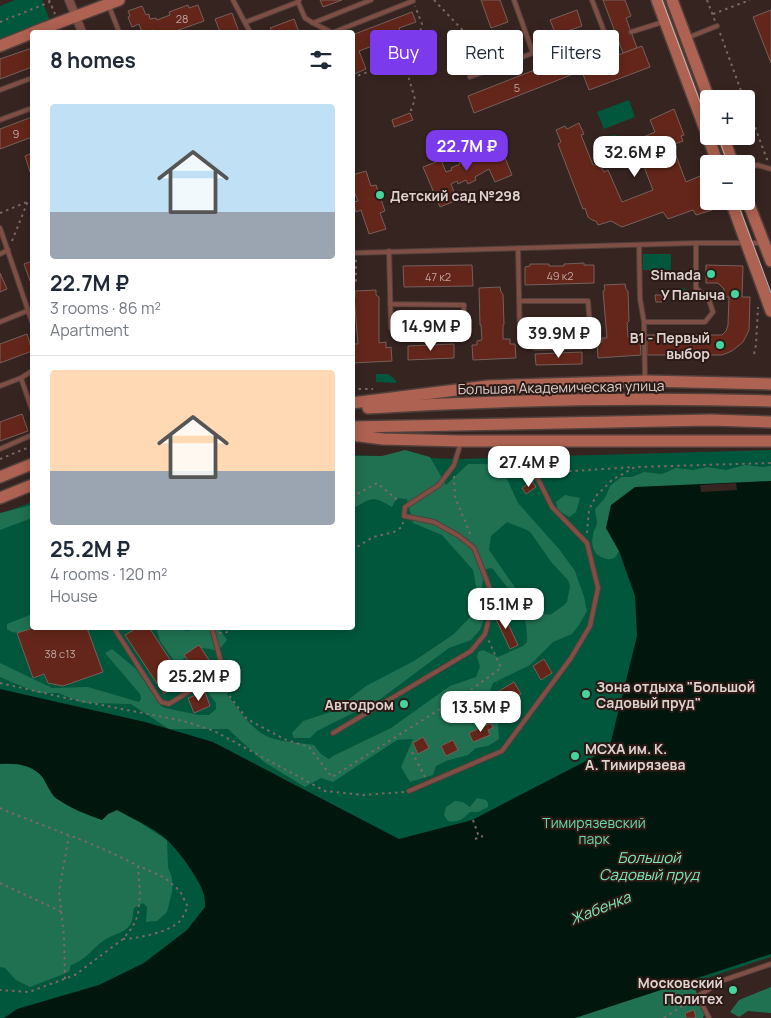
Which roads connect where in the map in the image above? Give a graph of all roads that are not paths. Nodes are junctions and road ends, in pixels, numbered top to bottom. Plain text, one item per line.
1 (69, 0) edge
2 (233, 0) edge
3 (371, 0) edge
4 (514, 0) edge
5 (592, 0) edge
6 (657, 0) edge
7 (672, 0) edge
8 (298, 1) edge
9 (114, 2) edge
10 (413, 2) road end
11 (75, 16) junction
12 (665, 21) junction
13 (246, 22) junction
14 (313, 23) junction
15 (717, 26) road end
16 (40, 30) edge
17 (81, 30) edge
18 (119, 30) edge
19 (249, 30) edge
20 (328, 30) edge
21 (337, 30) edge
22 (604, 30) edge
23 (631, 32) dead end
24 (30, 34) edge
25 (686, 39) junction
26 (0, 46) edge
27 (533, 50) edge
28 (533, 53) edge
29 (470, 77) dead end
30 (30, 79) edge
31 (0, 90) edge
32 (706, 90) edge
33 (30, 109) edge
34 (0, 120) edge
35 (715, 155) edge
36 (755, 167) edge
37 (771, 169) edge
38 (734, 210) edge
39 (751, 210) edge
40 (0, 228) edge
41 (696, 243) junction
42 (746, 243) junction
43 (764, 243) junction
44 (639, 245) junction
45 (518, 248) junction
46 (8, 250) junction
47 (388, 251) junction
48 (355, 252) edge
49 (0, 254) edge
50 (771, 261) edge
51 (519, 301) junction
52 (390, 304) junction
53 (30, 307) edge
54 (30, 310) edge
55 (771, 311) edge
56 (0, 322) edge
57 (644, 322) junction
58 (30, 372) edge
59 (21, 378) junction
60 (646, 381) junction
61 (771, 384) edge
62 (0, 386) edge
63 (771, 401) edge
64 (30, 404) edge
65 (355, 404) edge
66 (355, 409) edge
67 (771, 422) edge
68 (355, 428) edge
69 (355, 435) edge
70 (30, 437) edge
71 (771, 441) edge
72 (461, 442) junction
73 (526, 442) junction
74 (0, 449) edge
75 (30, 465) edge
76 (0, 477) edge
77 (30, 486) edge
78 (0, 498) edge
79 (115, 630) edge
80 (213, 630) edge
81 (334, 733) dead end
82 (409, 791) road end
83 (771, 964) edge
84 (709, 1018) edge

1 - 11 street
2 - 13 lane
3 - 14 lane
4 - 27 lane
5 - 22 lane
6 - 12 main road
7 - 25 main road
8 - 13 lane
8 - 14 lane
9 - 11 main road
9 - 18 lane
10 - 21 lane
11 - 16 main road
11 - 17 street
12 - 23 lane
12 - 35 main road
13 - 19 lane
14 - 20 lane
15 - 25 lane
24 - 26 main road
25 - 32 main road
28 - 29 lane
30 - 31 lane
33 - 34 lane
36 - 37 lane
38 - 42 main road
39 - 43 main road
40 - 46 lane
41 - 42 lane
41 - 44 lane
41 - 57 lane
42 - 43 lane
42 - 55 main road
43 - 50 main road
44 - 45 lane
44 - 57 lane
45 - 47 lane
45 - 51 lane
46 - 49 lane
46 - 53 lane
47 - 48 lane
47 - 52 lane
51 - 51 lane
52 - 52 lane
54 - 56 lane
57 - 60 lane
58 - 59 lane
59 - 62 lane
59 - 64 lane
60 - 61 main road
60 - 65 main road
63 - 66 main road, Большая Академическая улица
67 - 68 main road
69 - 72 main road
70 - 74 lane
71 - 73 main road
72 - 73 main road
72 - 81 lane
73 - 82 lane
75 - 76 main road
77 - 78 main road
79 - 80 lane
83 - 84 lane

